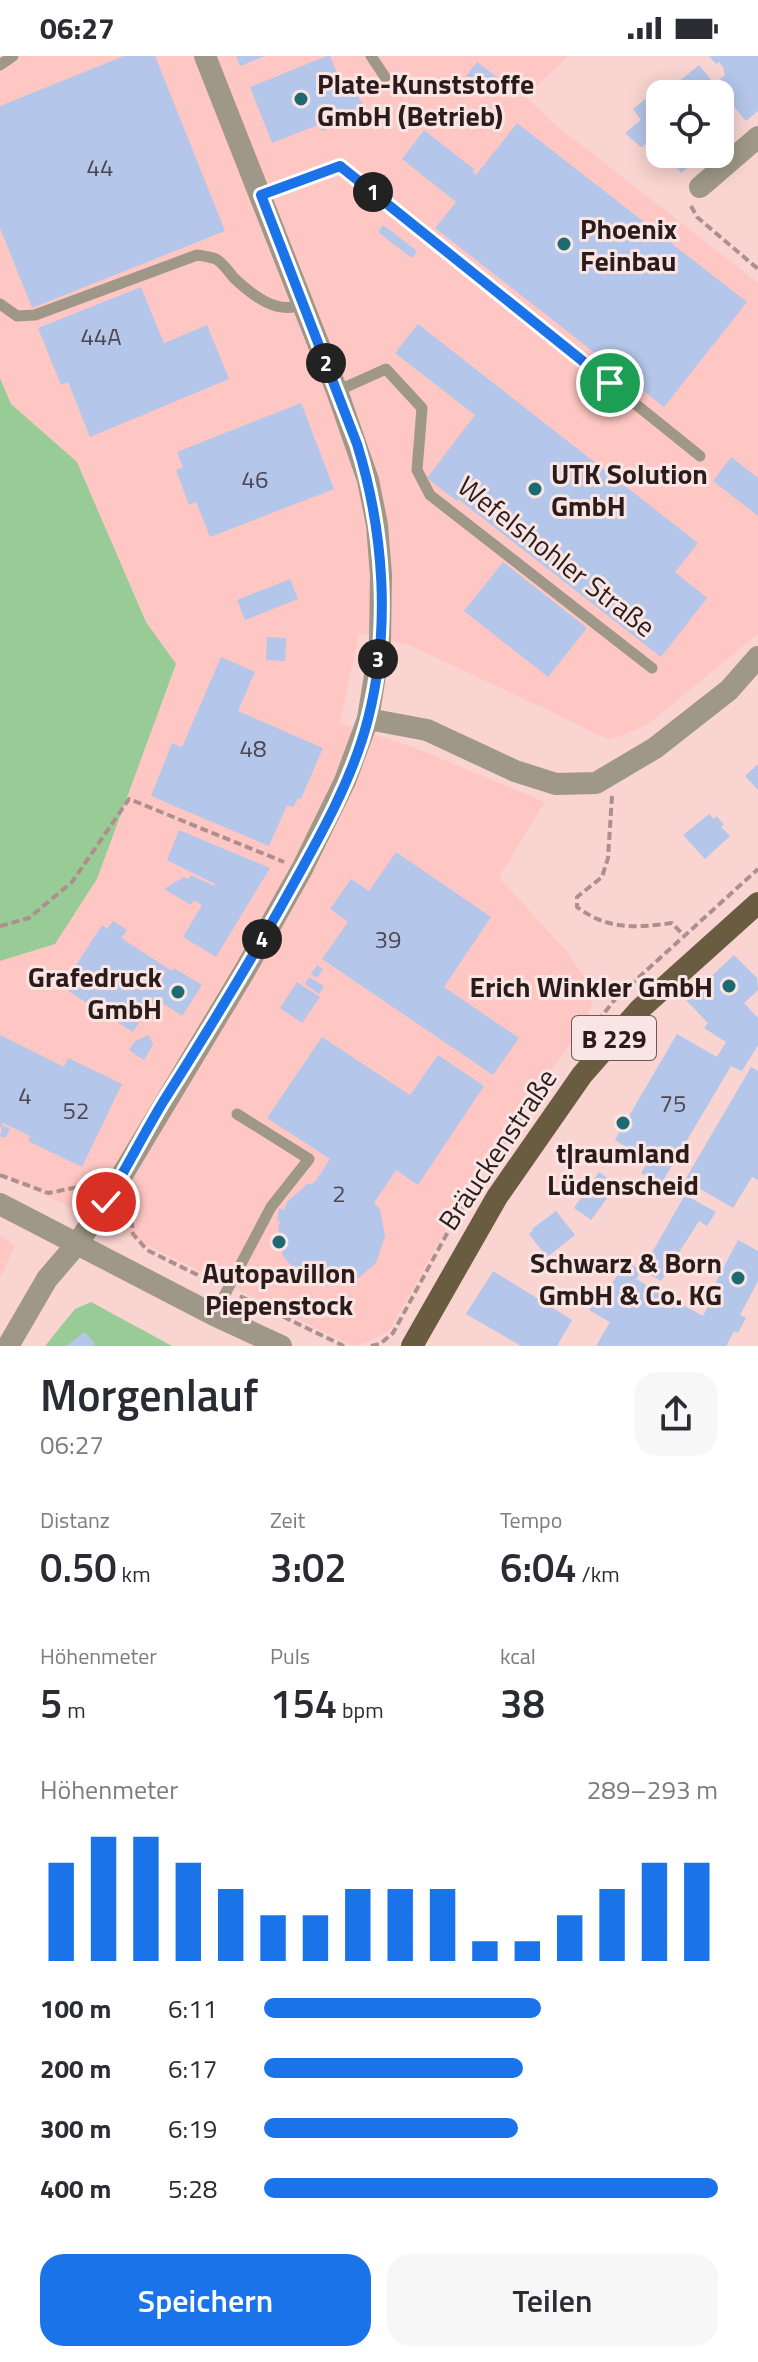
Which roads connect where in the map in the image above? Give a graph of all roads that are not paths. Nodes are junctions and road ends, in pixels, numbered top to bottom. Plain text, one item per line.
1 (13, 56) edge
2 (205, 56) edge
3 (371, 56) edge
4 (0, 65) edge
5 (385, 77) dead end
6 (758, 137) edge
7 (700, 187) road end
8 (261, 195) junction
9 (303, 303) junction
10 (0, 304) edge
11 (337, 391) junction
12 (700, 456) dead end
13 (758, 657) edge
14 (652, 668) dead end
15 (368, 719) junction
16 (756, 910) edge
17 (237, 1114) dead end
18 (0, 1204) edge
19 (77, 1244) junction
20 (214, 1315) junction
21 (8, 1346) edge
22 (281, 1346) edge
23 (412, 1346) edge

1 - 4 lane
2 - 8 street
3 - 5 lane
6 - 7 street
8 - 9 street
8 - 12 lane
9 - 10 lane
9 - 11 street
11 - 14 lane, Wefelshohler Straße
11 - 15 street
13 - 15 street
15 - 19 street
16 - 23 main road, Bräuckenstraße / B 229
17 - 20 lane
18 - 19 street
19 - 20 street
19 - 21 street
20 - 22 street

